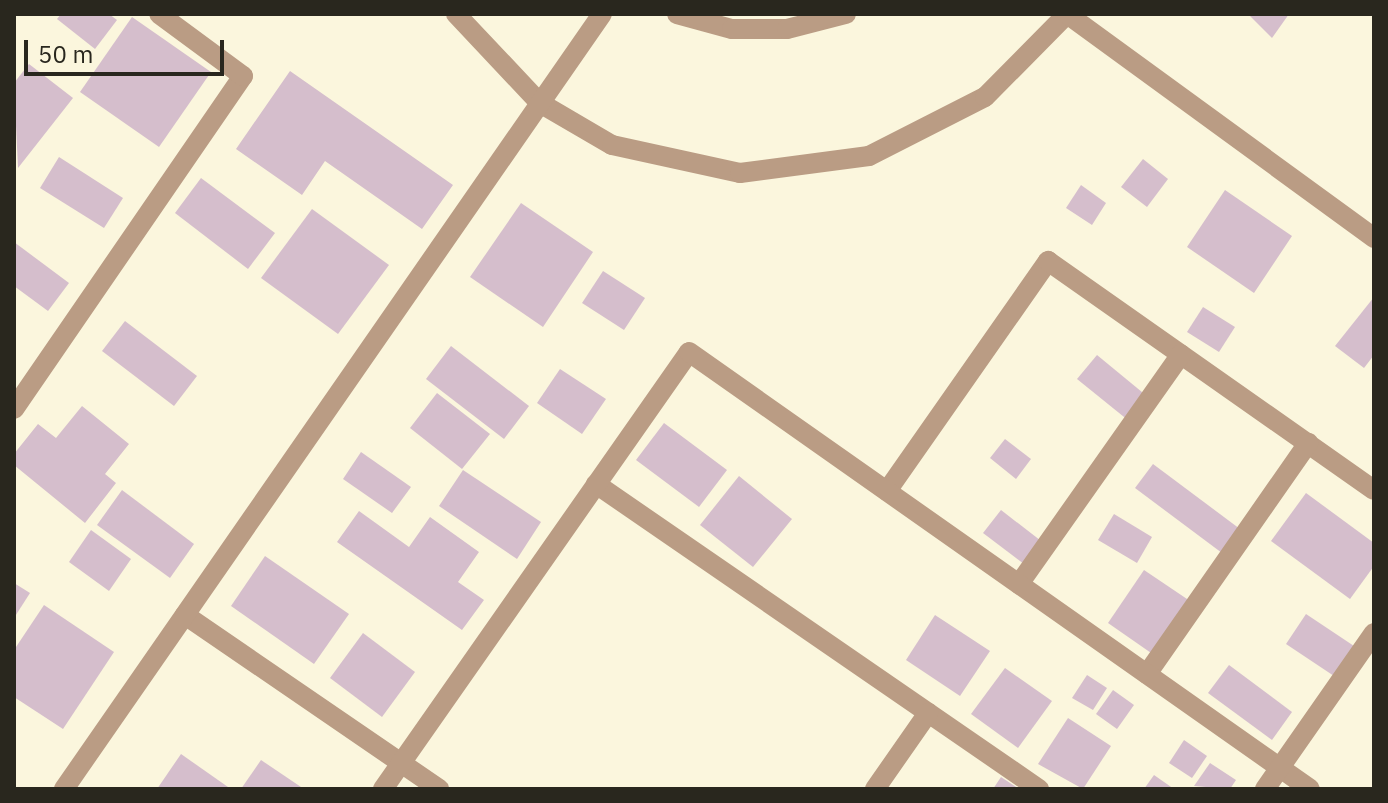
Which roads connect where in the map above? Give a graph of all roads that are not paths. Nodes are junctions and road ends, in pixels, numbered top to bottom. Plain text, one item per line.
1 (159, 14) edge
2 (456, 14) edge
3 (602, 14) edge
4 (677, 14) edge
5 (846, 14) edge
6 (1067, 14) edge
7 (540, 103) junction
8 (1374, 238) edge
9 (1181, 354) junction
10 (14, 409) edge
11 (1308, 443) junction
12 (596, 484) junction
13 (1374, 490) edge
14 (887, 491) junction
15 (1019, 584) junction
16 (185, 615) junction
17 (1372, 639) edge
18 (1147, 674) junction
19 (928, 713) junction
20 (401, 763) junction
21 (1280, 768) junction
22 (64, 789) edge
23 (383, 789) edge
24 (439, 789) edge
25 (875, 789) edge
26 (1039, 789) edge
27 (1265, 789) edge
28 (1310, 789) edge

1 - 10 street
2 - 7 street
3 - 7 street
4 - 5 street
6 - 7 street
6 - 8 street
7 - 16 street
9 - 11 street
9 - 14 street
9 - 15 street
11 - 13 street
11 - 18 street
12 - 14 street
12 - 19 street
12 - 20 street
14 - 15 street
15 - 18 street
16 - 20 street
16 - 22 street
17 - 21 street
18 - 21 street
19 - 25 street
19 - 26 street
20 - 23 street
20 - 24 street
21 - 27 street
21 - 28 street

